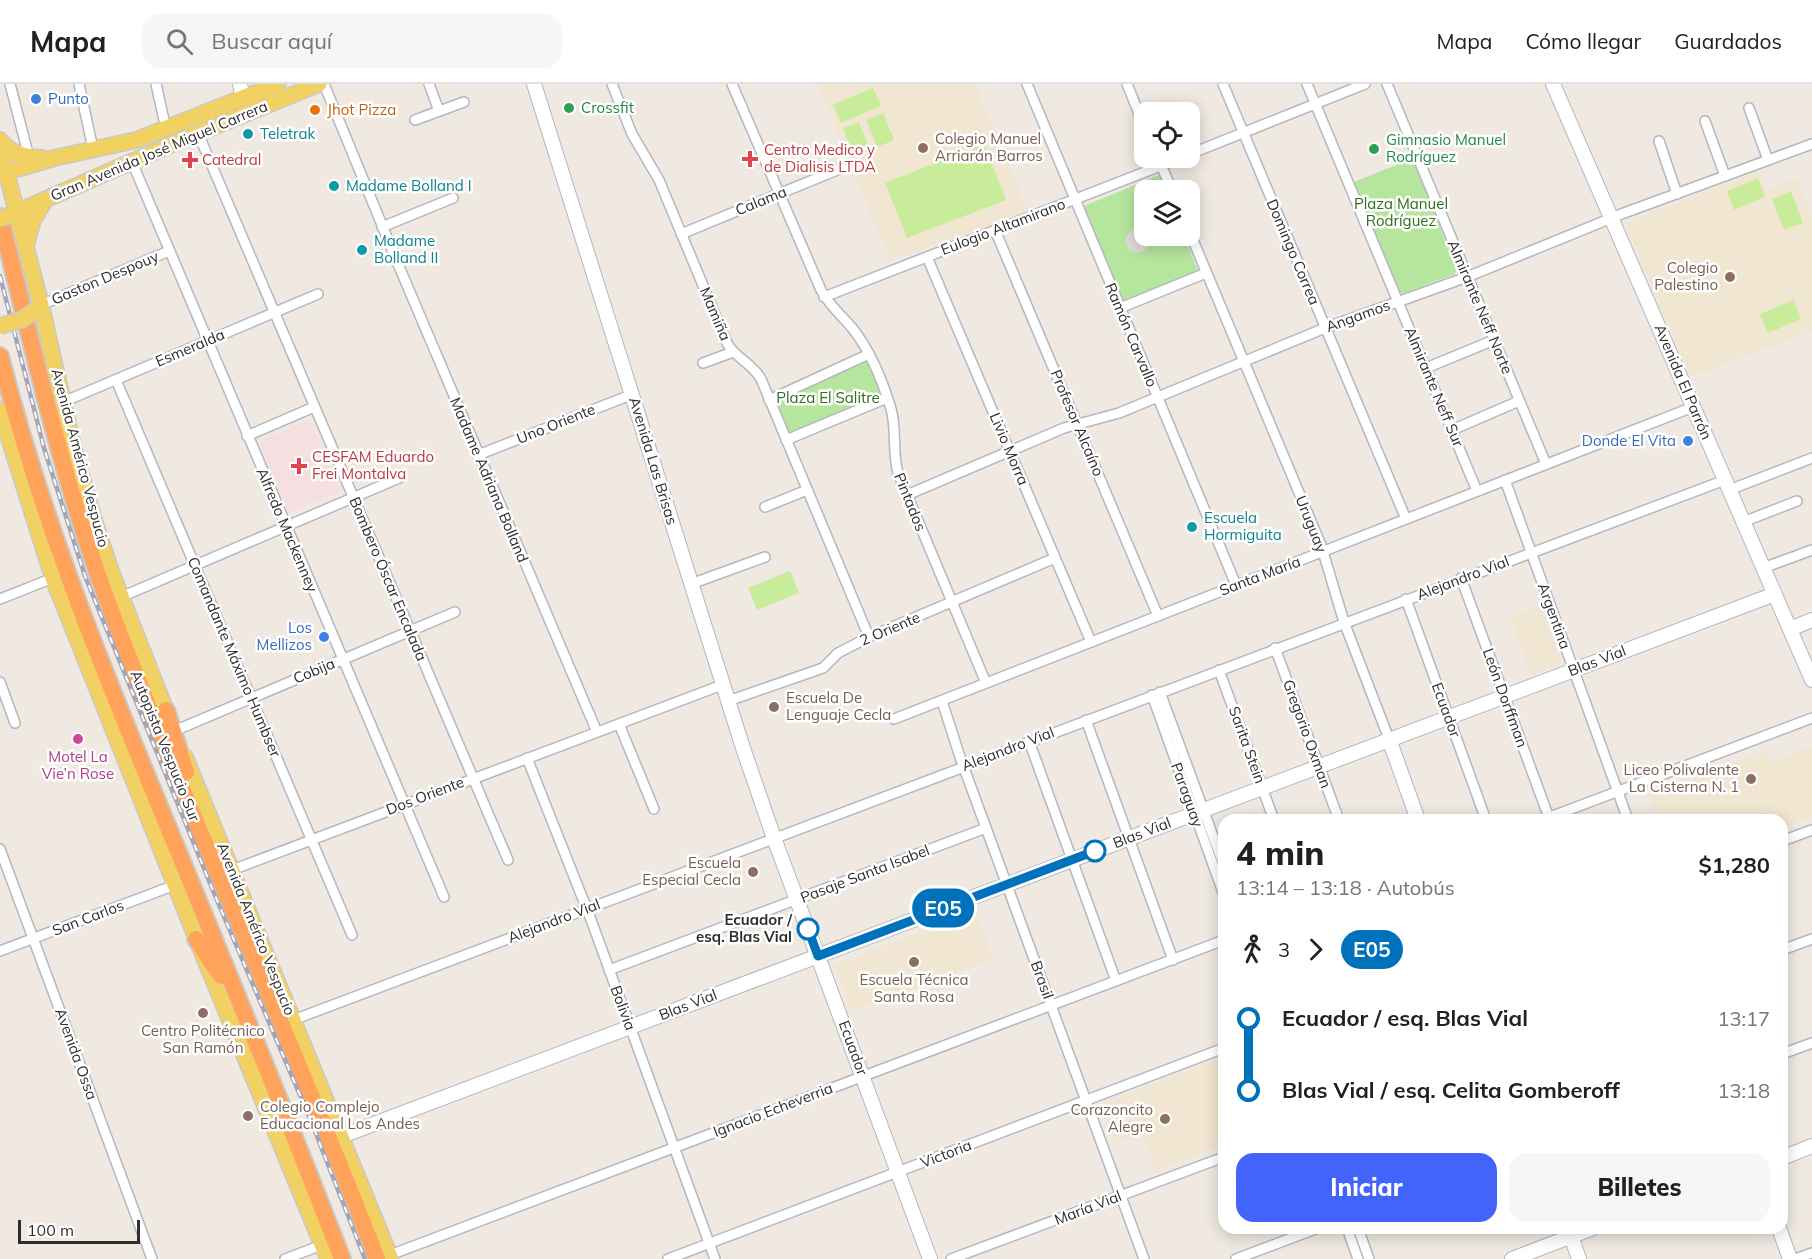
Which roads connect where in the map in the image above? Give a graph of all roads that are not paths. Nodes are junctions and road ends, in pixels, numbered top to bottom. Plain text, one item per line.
1 (10, 84) edge
2 (79, 84) edge
3 (156, 84) edge
4 (278, 84) edge
5 (319, 84) edge
6 (324, 84) edge
7 (429, 84) edge
8 (534, 84) edge
9 (612, 84) edge
10 (732, 84) edge
11 (1026, 84) edge
12 (1127, 84) edge
13 (1223, 84) edge
14 (1307, 84) edge
15 (1365, 84) edge
16 (1387, 84) edge
17 (1553, 84) edge
18 (241, 91) edge
19 (464, 102) dead end
20 (1134, 102) edge
21 (1315, 104) junction
22 (1749, 108) dead end
23 (439, 111) junction
24 (233, 118) junction
25 (415, 120) dead end
26 (1705, 121) dead end
27 (166, 129) junction
28 (198, 133) junction
29 (1243, 133) junction
30 (0, 140) edge
31 (1659, 141) dead end
32 (1812, 144) edge
33 (0, 148) edge
34 (93, 150) junction
35 (1200, 150) edge
36 (30, 157) junction
37 (54, 158) junction
38 (1768, 160) junction
39 (132, 162) junction
40 (842, 168) dead end
41 (1144, 168) edge
42 (2, 174) edge
43 (1725, 176) junction
44 (778, 194) junction
45 (1677, 194) junction
46 (453, 198) dead end
47 (47, 199) junction
48 (1075, 199) junction
49 (6, 216) edge
50 (1611, 218) junction
51 (382, 227) junction
52 (995, 230) junction
53 (681, 234) junction
54 (1195, 246) edge
55 (25, 248) junction
56 (169, 251) junction
57 (927, 257) junction
58 (1206, 273) junction
59 (1467, 277) junction
60 (318, 294) dead end
61 (825, 297) junction
62 (1398, 302) junction
63 (38, 306) junction
64 (1120, 308) junction
65 (274, 313) junction
66 (0, 326) edge
67 (1325, 328) junction
68 (1494, 340) junction
69 (207, 341) junction
70 (733, 352) junction
71 (869, 354) junction
72 (0, 356) edge
73 (1244, 362) junction
74 (703, 363) dead end
75 (1426, 368) junction
76 (116, 380) junction
77 (633, 394) junction
78 (1158, 397) junction
79 (887, 398) junction
80 (769, 400) junction
81 (1519, 401) junction
82 (63, 402) junction
83 (314, 407) junction
84 (1694, 407) junction
85 (0, 410) edge
86 (1077, 423) junction
87 (1452, 430) junction
88 (248, 436) junction
89 (786, 440) junction
90 (1009, 451) junction
91 (478, 455) junction
92 (1812, 458) edge
93 (1546, 464) junction
94 (399, 478) dead end
95 (1505, 480) junction
96 (1727, 485) junction
97 (807, 490) junction
98 (1477, 491) junction
99 (907, 495) junction
100 (353, 498) junction
101 (1797, 501) dead end
102 (765, 507) dead end
103 (1406, 519) junction
104 (1743, 522) junction
105 (286, 526) junction
106 (1812, 550) edge
107 (1323, 551) junction
108 (1531, 552) junction
109 (765, 557) dead end
110 (1055, 558) junction
111 (195, 565) junction
112 (1763, 568) junction
113 (54, 578) junction
114 (1461, 578) junction
115 (691, 584) junction
116 (1236, 585) junction
117 (1774, 594) junction
118 (121, 597) junction
119 (0, 599) edge
120 (1406, 599) junction
121 (952, 603) junction
122 (455, 612) dead end
123 (1158, 616) junction
124 (1812, 620) edge
125 (1344, 622) junction
126 (1790, 629) junction
127 (410, 631) junction
128 (869, 637) junction
129 (1090, 642) junction
130 (1275, 648) junction
131 (342, 660) junction
132 (1219, 670) junction
133 (1573, 670) junction
134 (1811, 677) edge
135 (0, 682) edge
136 (986, 683) junction
137 (722, 685) junction
138 (1156, 693) junction
139 (2, 696) edge
140 (1504, 696) junction
141 (251, 698) junction
142 (728, 701) junction
143 (942, 701) junction
144 (166, 710) junction
145 (1449, 717) junction
146 (1812, 718) edge
147 (894, 719) dead end
148 (1086, 720) junction
149 (15, 723) dead end
150 (619, 724) junction
151 (174, 731) junction
152 (597, 732) junction
153 (1389, 739) junction
154 (1029, 741) junction
155 (528, 758) junction
156 (963, 766) junction
157 (1319, 766) junction
158 (472, 778) junction
159 (1262, 787) junction
160 (1617, 792) junction
161 (404, 804) junction
162 (654, 809) dead end
163 (1198, 811) junction
164 (1272, 814) edge
165 (1337, 814) edge
166 (1416, 814) edge
167 (1484, 814) edge
168 (1543, 814) edge
169 (1558, 814) edge
170 (1626, 814) edge
171 (986, 828) junction
172 (1812, 830) edge
173 (774, 838) junction
174 (1128, 838) junction
175 (311, 839) junction
176 (1788, 839) edge
177 (0, 849) edge
178 (1218, 853) edge
179 (508, 860) dead end
180 (1072, 860) junction
181 (232, 870) junction
182 (1218, 876) edge
183 (1006, 884) junction
184 (175, 885) junction
185 (444, 897) dead end
186 (797, 899) junction
187 (586, 909) junction
188 (235, 918) junction
189 (352, 935) dead end
190 (33, 939) junction
191 (196, 939) junction
192 (1812, 939) edge
193 (1218, 942) edge
194 (1788, 948) edge
195 (0, 951) edge
196 (818, 956) junction
197 (1173, 960) junction
198 (609, 970) junction
199 (1116, 981) junction
200 (1051, 1006) junction
201 (242, 1007) junction
202 (293, 1020) junction
203 (630, 1027) junction
204 (1812, 1042) edge
205 (1218, 1050) edge
206 (1788, 1052) edge
207 (863, 1076) junction
208 (1086, 1101) junction
209 (342, 1136) junction
210 (1812, 1146) edge
211 (674, 1148) junction
212 (1788, 1156) edge
213 (1218, 1159) edge
214 (899, 1172) junction
215 (1121, 1195) junction
216 (1302, 1234) edge
217 (1349, 1234) edge
218 (1360, 1234) edge
219 (1568, 1234) edge
220 (1570, 1234) edge
221 (1781, 1234) edge
222 (710, 1243) junction
223 (325, 1252) edge
224 (1812, 1253) edge
225 (386, 1258) edge
226 (152, 1259) edge
227 (285, 1259) edge
228 (342, 1259) edge
229 (668, 1259) edge
230 (715, 1259) edge
231 (930, 1259) edge
232 (951, 1259) edge
233 (1144, 1259) edge
234 (1236, 1259) edge
235 (1358, 1259) edge
236 (1369, 1259) edge
237 (1512, 1259) edge
238 (1579, 1259) edge
239 (1790, 1259) edge
240 (1795, 1259) edge

1 - 36 street
2 - 34 street
3 - 27 street
4 - 18 main road, Gran Avenida José Miguel Carrera
5 - 24 main road, Gran Avenida José Miguel Carrera
6 - 51 street, Madame Adriana Bolland
7 - 23 street
8 - 77 street, Avenida Las Brisas
9 - 53 street, Mamiña
10 - 44 street, Pintados
11 - 48 street, Ramón Carvallo
12 - 20 street
13 - 29 street, Domingo Correa
14 - 21 street, Almirante Neff Sur
15 - 21 street
16 - 59 street, Almirante Neff Norte
17 - 50 street, Avenida El Parrón
18 - 24 main road
18 - 27 main road, Gran Avenida José Miguel Carrera
19 - 23 street
21 - 29 street
21 - 62 street, Almirante Neff Sur
22 - 38 street
23 - 25 street
24 - 28 main road, Gran Avenida José Miguel Carrera
26 - 43 street
27 - 34 main road, Gran Avenida José Miguel Carrera
28 - 39 main road, Gran Avenida José Miguel Carrera
28 - 65 street, Bombero Óscar Encalada
29 - 35 street
29 - 67 street, Domingo Correa
30 - 36 main road
31 - 45 street
32 - 38 street, Angamos
33 - 42 main road, Avenida Américo Vespucio
34 - 37 main road, Gran Avenida José Miguel Carrera
36 - 37 main road
37 - 42 main road, Gran Avenida José Miguel Carrera
38 - 43 street, Angamos
39 - 47 main road, Gran Avenida José Miguel Carrera
39 - 56 street, Alfredo Mackenney
40 - 44 street, Calama
41 - 48 street, Eulogio Altamirano
42 - 49 main road, Avenida Américo Vespucio
43 - 45 street, Angamos
44 - 53 street, Calama
44 - 61 street, Pintados
45 - 50 street, Angamos
46 - 51 street
47 - 49 main road, Gran Avenida José Miguel Carrera
47 - 55 main road
48 - 52 street, Eulogio Altamirano
48 - 64 street, Ramón Carvallo
49 - 55 main road, Avenida Américo Vespucio
49 - 188 highway, Autopista Vespucio Sur
50 - 59 street, Angamos
50 - 84 street, Avenida El Parrón
51 - 91 street, Madame Adriana Bolland
52 - 57 street, Eulogio Altamirano
52 - 86 street, Profesor Alcaíno
53 - 70 street, Mamiña
54 - 58 street, Uruguay
55 - 63 main road, Avenida Américo Vespucio
56 - 63 street, Gaston Despouy
56 - 69 street, Alfredo Mackenney
57 - 61 street, Eulogio Altamirano
57 - 90 street, Livio Morra
58 - 64 street
58 - 73 street, Uruguay
59 - 62 street, Angamos
59 - 68 street, Almirante Neff Norte
60 - 65 street, Esmeralda
61 - 71 street, Pintados
62 - 67 street, Angamos
62 - 75 street, Almirante Neff Sur
63 - 66 main road, bridge
63 - 82 main road, Avenida Américo Vespucio
64 - 78 street, Ramón Carvallo
65 - 69 street, Esmeralda
65 - 83 street, Bombero Óscar Encalada
67 - 73 street, Angamos
67 - 103 street, Domingo Correa
68 - 75 street
68 - 81 street, Almirante Neff Norte
69 - 76 street, Esmeralda
69 - 88 street, Alfredo Mackenney
70 - 74 street
70 - 80 street, Mamiña
71 - 79 street, Pintados
71 - 80 street
72 - 201 highway, Autopista Vespucio Sur
73 - 78 street, Angamos
73 - 107 street, Uruguay
75 - 87 street, Almirante Neff Sur
76 - 82 street, Esmeralda
76 - 111 street, Comandante Máximo Humbser
77 - 91 street, Uno Oriente
77 - 115 street, Avenida Las Brisas
78 - 86 street, Angamos
78 - 116 street, Ramón Carvallo
79 - 89 street
79 - 99 street, Pintados
80 - 89 street, Mamiña
81 - 87 street
81 - 93 street, Almirante Neff Norte
82 - 118 main road, Avenida Américo Vespucio
83 - 88 street
83 - 100 street, Bombero Óscar Encalada
84 - 93 street, Santa María
84 - 96 street, Avenida El Parrón
85 - 113 main road
86 - 90 street, Angamos
86 - 123 street, Profesor Alcaíno
87 - 98 street, Almirante Neff Sur
88 - 105 street, Alfredo Mackenney
89 - 97 street, Mamiña
90 - 99 street, Angamos
90 - 110 street, Livio Morra
91 - 152 street, Madame Adriana Bolland
92 - 96 street, Alejandro Vial
93 - 95 street, Santa María
94 - 100 street
95 - 98 street, Santa María
95 - 108 street, Argentina
96 - 104 street, Avenida El Parrón
96 - 108 street, Alejandro Vial
97 - 102 street
97 - 128 street, Mamiña
98 - 103 street, Santa María
99 - 121 street, Pintados
100 - 105 street
100 - 127 street, Bombero Óscar Encalada
101 - 104 street
103 - 107 street, Santa María
104 - 112 street, Avenida El Parrón
105 - 111 street
105 - 131 street, Alfredo Mackenney
106 - 112 street
107 - 116 street, Santa María
107 - 125 street, Uruguay
108 - 114 street, Alejandro Vial
108 - 133 street, Argentina
109 - 115 street
110 - 121 street, 2 Oriente
110 - 129 street, Livio Morra
111 - 118 street
111 - 141 street, Comandante Máximo Humbser
112 - 117 street, Avenida El Parrón
113 - 119 street
113 - 184 main road
114 - 120 street, Alejandro Vial
114 - 140 street, León Dorffman
115 - 137 street, Avenida Las Brisas
116 - 123 street, Santa María
117 - 126 street, Avenida El Parrón
117 - 133 street, Blas Vial
118 - 144 main road, Avenida Américo Vespucio
120 - 125 street, Alejandro Vial
120 - 145 street, Ecuador
121 - 128 street, 2 Oriente
121 - 136 street, Pintados
122 - 127 street, Cobija
123 - 129 street, Santa María
124 - 126 street
125 - 130 street, Alejandro Vial
125 - 153 street, Uruguay
126 - 134 street, Avenida El Parrón
127 - 131 street, Cobija
127 - 158 street, Bombero Óscar Encalada
128 - 142 street, 2 Oriente
129 - 136 street, Santa María
130 - 132 street, Alejandro Vial
130 - 157 street, Gregorio Oxman
131 - 141 street, Cobija
131 - 161 street, Alfredo Mackenney
132 - 138 street, Alejandro Vial
132 - 159 street, Sarita Stein
133 - 140 street, Blas Vial
133 - 160 street, Argentina
135 - 139 street
136 - 143 street, Santa María
137 - 142 street, Avenida Las Brisas
137 - 150 street, Dos Oriente
138 - 148 street, Alejandro Vial
138 - 163 street, Paraguay
139 - 149 street
140 - 145 street, Blas Vial
140 - 168 street, León Dorffman
141 - 151 street, Cobija
141 - 175 street, Comandante Máximo Humbser
142 - 173 street, Avenida Las Brisas
143 - 147 street, Santa María
143 - 156 street, Brasil
144 - 151 main road, Avenida Américo Vespucio
144 - 188 highway
145 - 153 street, Blas Vial
145 - 167 street, Ecuador
146 - 160 street
148 - 154 street, Alejandro Vial
148 - 174 street
150 - 152 street, Dos Oriente
150 - 162 street
151 - 181 main road, Avenida Américo Vespucio
152 - 155 street, Dos Oriente
153 - 157 street, Blas Vial
153 - 166 street, Uruguay
154 - 156 street, Alejandro Vial
154 - 180 street
155 - 158 street, Dos Oriente
155 - 187 street, Bolivia
156 - 171 street, Brasil
156 - 173 street, Alejandro Vial
157 - 159 street, Blas Vial
157 - 165 street, Gregorio Oxman
158 - 161 street, Dos Oriente
158 - 179 street, Bombero Óscar Encalada
159 - 163 street, Blas Vial
159 - 164 street, Sarita Stein
160 - 169 street
160 - 170 street, Argentina
161 - 175 street, Dos Oriente
161 - 185 street, Alfredo Mackenney
163 - 174 street, Blas Vial
163 - 178 street, Paraguay
163 - 182 street, Paraguay
171 - 183 street, Brasil
171 - 186 street, Pasaje Santa Isabel
172 - 176 street
173 - 186 street, Ecuador
173 - 187 street, Alejandro Vial
174 - 180 street, Blas Vial
174 - 197 street
175 - 181 street, Dos Oriente
175 - 189 street, Comandante Máximo Humbser
177 - 190 street, Avenida Ossa
180 - 183 street, Blas Vial
180 - 199 street
181 - 202 main road, Avenida Américo Vespucio
183 - 196 street, Blas Vial
183 - 200 street, Brasil
184 - 190 street, San Carlos
184 - 191 main road
186 - 196 street, Ecuador
186 - 198 street, Pasaje Santa Isabel
187 - 198 street, Bolivia
187 - 202 street, Alejandro Vial
188 - 225 highway, Autopista Vespucio Sur
190 - 195 street, San Carlos
190 - 226 street, Avenida Ossa
191 - 201 highway
191 - 223 main road
192 - 194 street
193 - 197 street, Ignacio Echeverria
196 - 203 street, Blas Vial
196 - 207 street, Ecuador
197 - 199 street, Ignacio Echeverria
198 - 203 street, Bolivia
199 - 200 street, Ignacio Echeverria
200 - 207 street, Ignacio Echeverria
200 - 208 street, Brasil
201 - 228 highway, Autopista Vespucio Sur
202 - 209 main road, Avenida Américo Vespucio
203 - 209 street, Blas Vial
203 - 211 street, Bolivia
204 - 206 street
205 - 208 street, Victoria
207 - 211 street, Ignacio Echeverria
207 - 214 street, Ecuador
208 - 214 street, Victoria
208 - 215 street, Brasil
209 - 225 main road, Avenida Américo Vespucio
210 - 212 street
211 - 222 street, Bolivia
211 - 225 street, Ignacio Echeverria
213 - 215 street, María Vial
214 - 222 street, Victoria
214 - 231 street, Ecuador
215 - 232 street, María Vial
215 - 233 street, Brasil
216 - 234 street
217 - 235 street
218 - 236 street
219 - 237 street
220 - 238 street
221 - 239 street
222 - 229 street, Victoria
222 - 230 street, Bolivia
223 - 227 street
224 - 240 street

